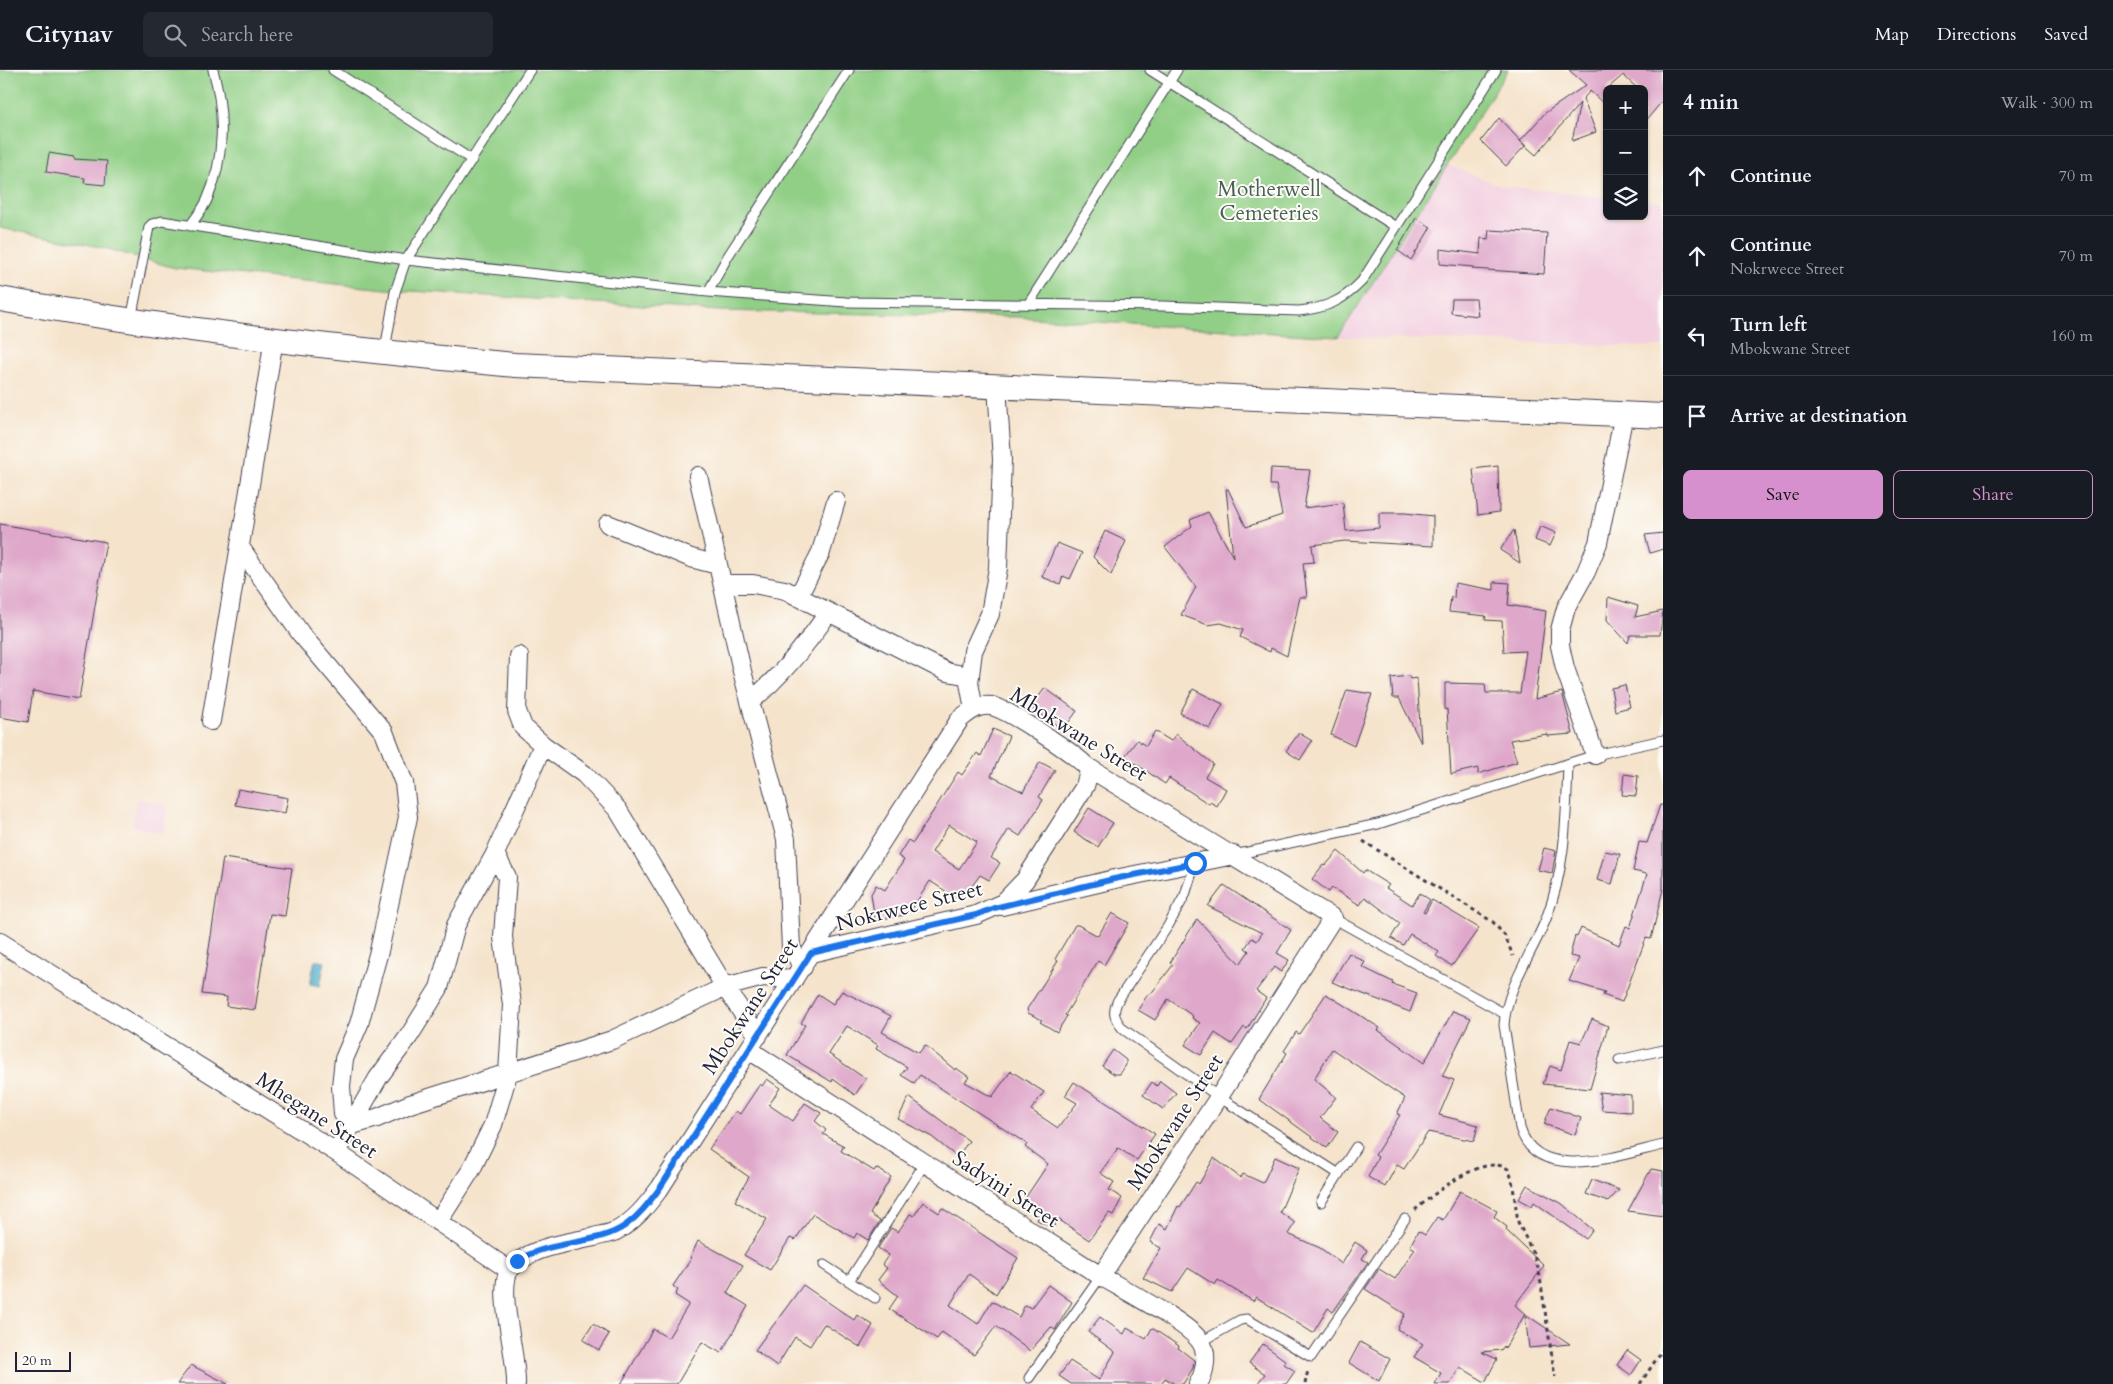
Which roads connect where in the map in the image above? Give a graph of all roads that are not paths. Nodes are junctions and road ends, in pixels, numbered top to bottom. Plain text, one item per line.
1 (212, 70) edge
2 (332, 70) edge
3 (530, 70) edge
4 (849, 70) edge
5 (1150, 70) edge
6 (1177, 70) edge
7 (1496, 70) edge
8 (1169, 83) junction
9 (472, 160) junction
10 (190, 226) junction
11 (1396, 227) junction
12 (406, 260) junction
13 (708, 292) junction
14 (0, 300) edge
15 (1029, 303) junction
16 (131, 320) junction
17 (274, 339) junction
18 (384, 352) junction
19 (997, 387) junction
20 (1624, 414) junction
21 (1663, 416) edge
22 (698, 476) dead end
23 (836, 501) dead end
24 (608, 524) dead end
25 (240, 547) junction
26 (718, 565) junction
27 (723, 584) junction
28 (798, 597) junction
29 (828, 613) junction
30 (519, 656) dead end
31 (970, 676) junction
32 (750, 702) junction
33 (974, 709) junction
34 (211, 721) dead end
35 (1663, 740) edge
36 (543, 745) junction
37 (1595, 756) junction
38 (1568, 764) junction
39 (1086, 766) junction
40 (495, 854) junction
41 (1234, 855) junction
42 (1195, 863) junction
43 (994, 908) junction
44 (1333, 918) junction
45 (0, 942) edge
46 (803, 966) junction
47 (724, 987) junction
48 (1505, 1014) junction
49 (754, 1043) junction
50 (1663, 1050) edge
51 (1619, 1060) dead end
52 (508, 1074) junction
53 (1219, 1097) junction
54 (352, 1125) junction
55 (1663, 1144) edge
56 (1356, 1147) dead end
57 (336, 1152) junction
58 (925, 1163) junction
59 (1339, 1174) junction
60 (1321, 1202) dead end
61 (1405, 1219) road end
62 (438, 1222) junction
63 (824, 1265) dead end
64 (509, 1270) junction
65 (1101, 1276) junction
66 (849, 1281) junction
67 (875, 1298) dead end
68 (1201, 1342) junction
69 (1029, 1378) dead end
70 (516, 1384) edge
71 (1198, 1384) edge

1 - 10 lane
2 - 9 lane
3 - 9 lane
4 - 13 lane
5 - 8 lane
6 - 8 lane
7 - 11 lane
8 - 11 lane
8 - 15 lane
9 - 12 lane
10 - 12 lane
10 - 16 lane
11 - 15 lane
12 - 13 lane
12 - 18 lane
13 - 15 lane
14 - 16 main road
16 - 17 main road
17 - 18 main road
17 - 25 street
18 - 19 main road
19 - 20 main road
19 - 31 street
20 - 21 main road
20 - 37 street
22 - 26 street
23 - 28 street
24 - 26 street
25 - 34 street
25 - 54 street
26 - 27 street
27 - 28 street
27 - 32 street
28 - 29 street
29 - 31 street
29 - 32 street
30 - 36 street
31 - 33 street
32 - 46 street
33 - 39 street, Mbokwane Street
33 - 46 street, Mbokwane Street
35 - 37 lane
36 - 40 street
36 - 47 street
37 - 38 lane
38 - 41 lane
38 - 48 lane
39 - 41 street, Mbokwane Street
39 - 43 street, Nokrwece Street
40 - 52 street
40 - 54 street
41 - 42 street
41 - 44 street, Mbokwane Street
42 - 43 street
42 - 53 lane
43 - 46 street, Nokrwece Street
44 - 48 lane
44 - 53 street, Mbokwane Street
45 - 57 street, Mhegane Street
46 - 47 street, Nokrwece Street
46 - 49 street, Mbokwane Street
47 - 49 street
47 - 52 street, Nokrwece Street
48 - 55 lane
49 - 58 street, Sadyini Street
49 - 64 street, Mbokwane Street
50 - 51 lane
52 - 54 street, Nokrwece Street
52 - 62 street
53 - 59 lane
53 - 65 street, Mbokwane Street
54 - 57 street
56 - 59 lane
57 - 62 street, Mhegane Street
58 - 65 street, Sadyini Street
58 - 66 lane
59 - 60 lane
61 - 68 lane
62 - 64 street, Mhegane Street
63 - 66 lane
64 - 70 street
65 - 68 street, Sadyini Street
65 - 69 lane
66 - 67 lane
68 - 71 street

